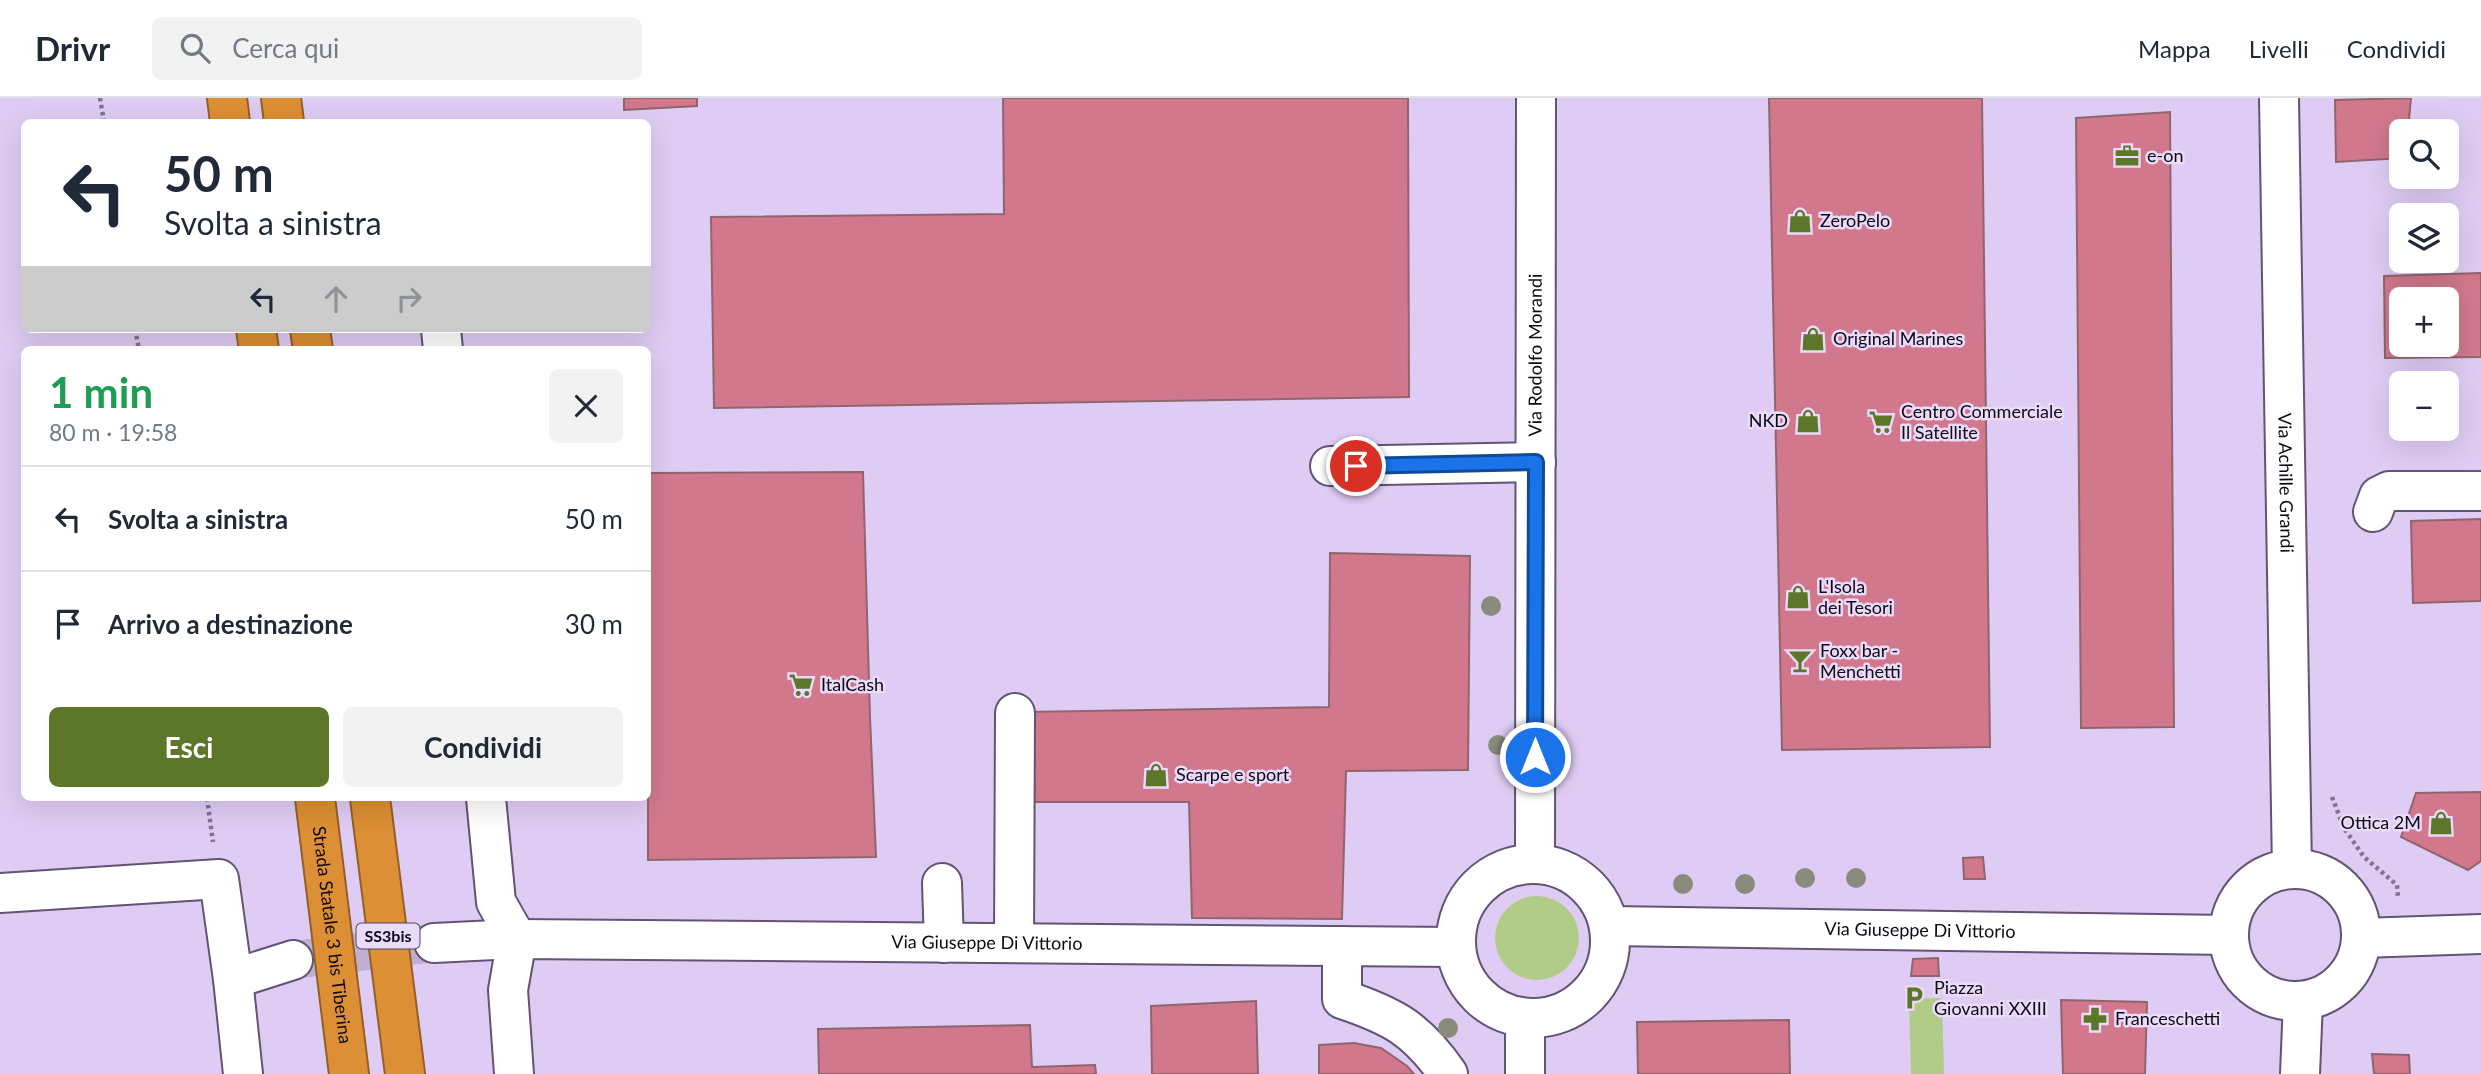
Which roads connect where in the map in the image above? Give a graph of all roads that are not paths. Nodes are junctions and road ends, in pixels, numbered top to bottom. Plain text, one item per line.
1 (227, 98) edge
2 (281, 98) edge
3 (1536, 98) edge
4 (2279, 98) edge
5 (230, 119) edge
6 (284, 119) edge
7 (1536, 462) junction
8 (1330, 466) dead end
9 (2481, 491) edge
10 (2374, 513) dead end
11 (1015, 713) dead end
12 (315, 801) edge
13 (370, 801) edge
14 (486, 801) edge
15 (1535, 864) junction
16 (2292, 869) junction
17 (942, 883) dead end
18 (0, 893) edge
19 (1609, 926) junction
20 (2481, 934) edge
21 (2229, 935) junction
22 (2361, 938) junction
23 (517, 939) junction
24 (434, 943) tunnel mouth
25 (944, 943) junction
26 (1014, 943) junction
27 (1342, 946) junction
28 (1455, 947) junction
29 (293, 960) tunnel mouth
30 (233, 979) junction
31 (2303, 1001) junction
32 (1525, 1018) junction
33 (243, 1074) edge
34 (349, 1074) edge
35 (405, 1074) edge
36 (513, 1074) edge
37 (1448, 1074) edge
38 (1525, 1074) edge
39 (2300, 1074) edge

1 - 5 highway
2 - 6 highway
3 - 7 street, Via Rodolfo Morandi
4 - 16 street, Via Achille Grandi
7 - 8 street
7 - 15 street, Via Rodolfo Morandi
9 - 10 street
11 - 26 street
12 - 34 highway, Strada Statale 3 bis Tiberina / SS3bis
13 - 35 highway, SS3bis
14 - 23 street
15 - 19 street
15 - 28 street
16 - 21 street
16 - 22 street
17 - 25 street
18 - 30 street
19 - 21 street, Via Giuseppe Di Vittorio
19 - 32 street
20 - 22 street
21 - 31 street
22 - 31 street
23 - 24 street, Via Giuseppe Di Vittorio
23 - 25 street, Via Giuseppe Di Vittorio
23 - 36 street
25 - 26 street, Via Giuseppe Di Vittorio
26 - 27 street, Via Giuseppe Di Vittorio
27 - 28 street, Via Giuseppe Di Vittorio
27 - 37 street
28 - 32 street
29 - 30 street
30 - 33 street
31 - 39 street
32 - 38 street

